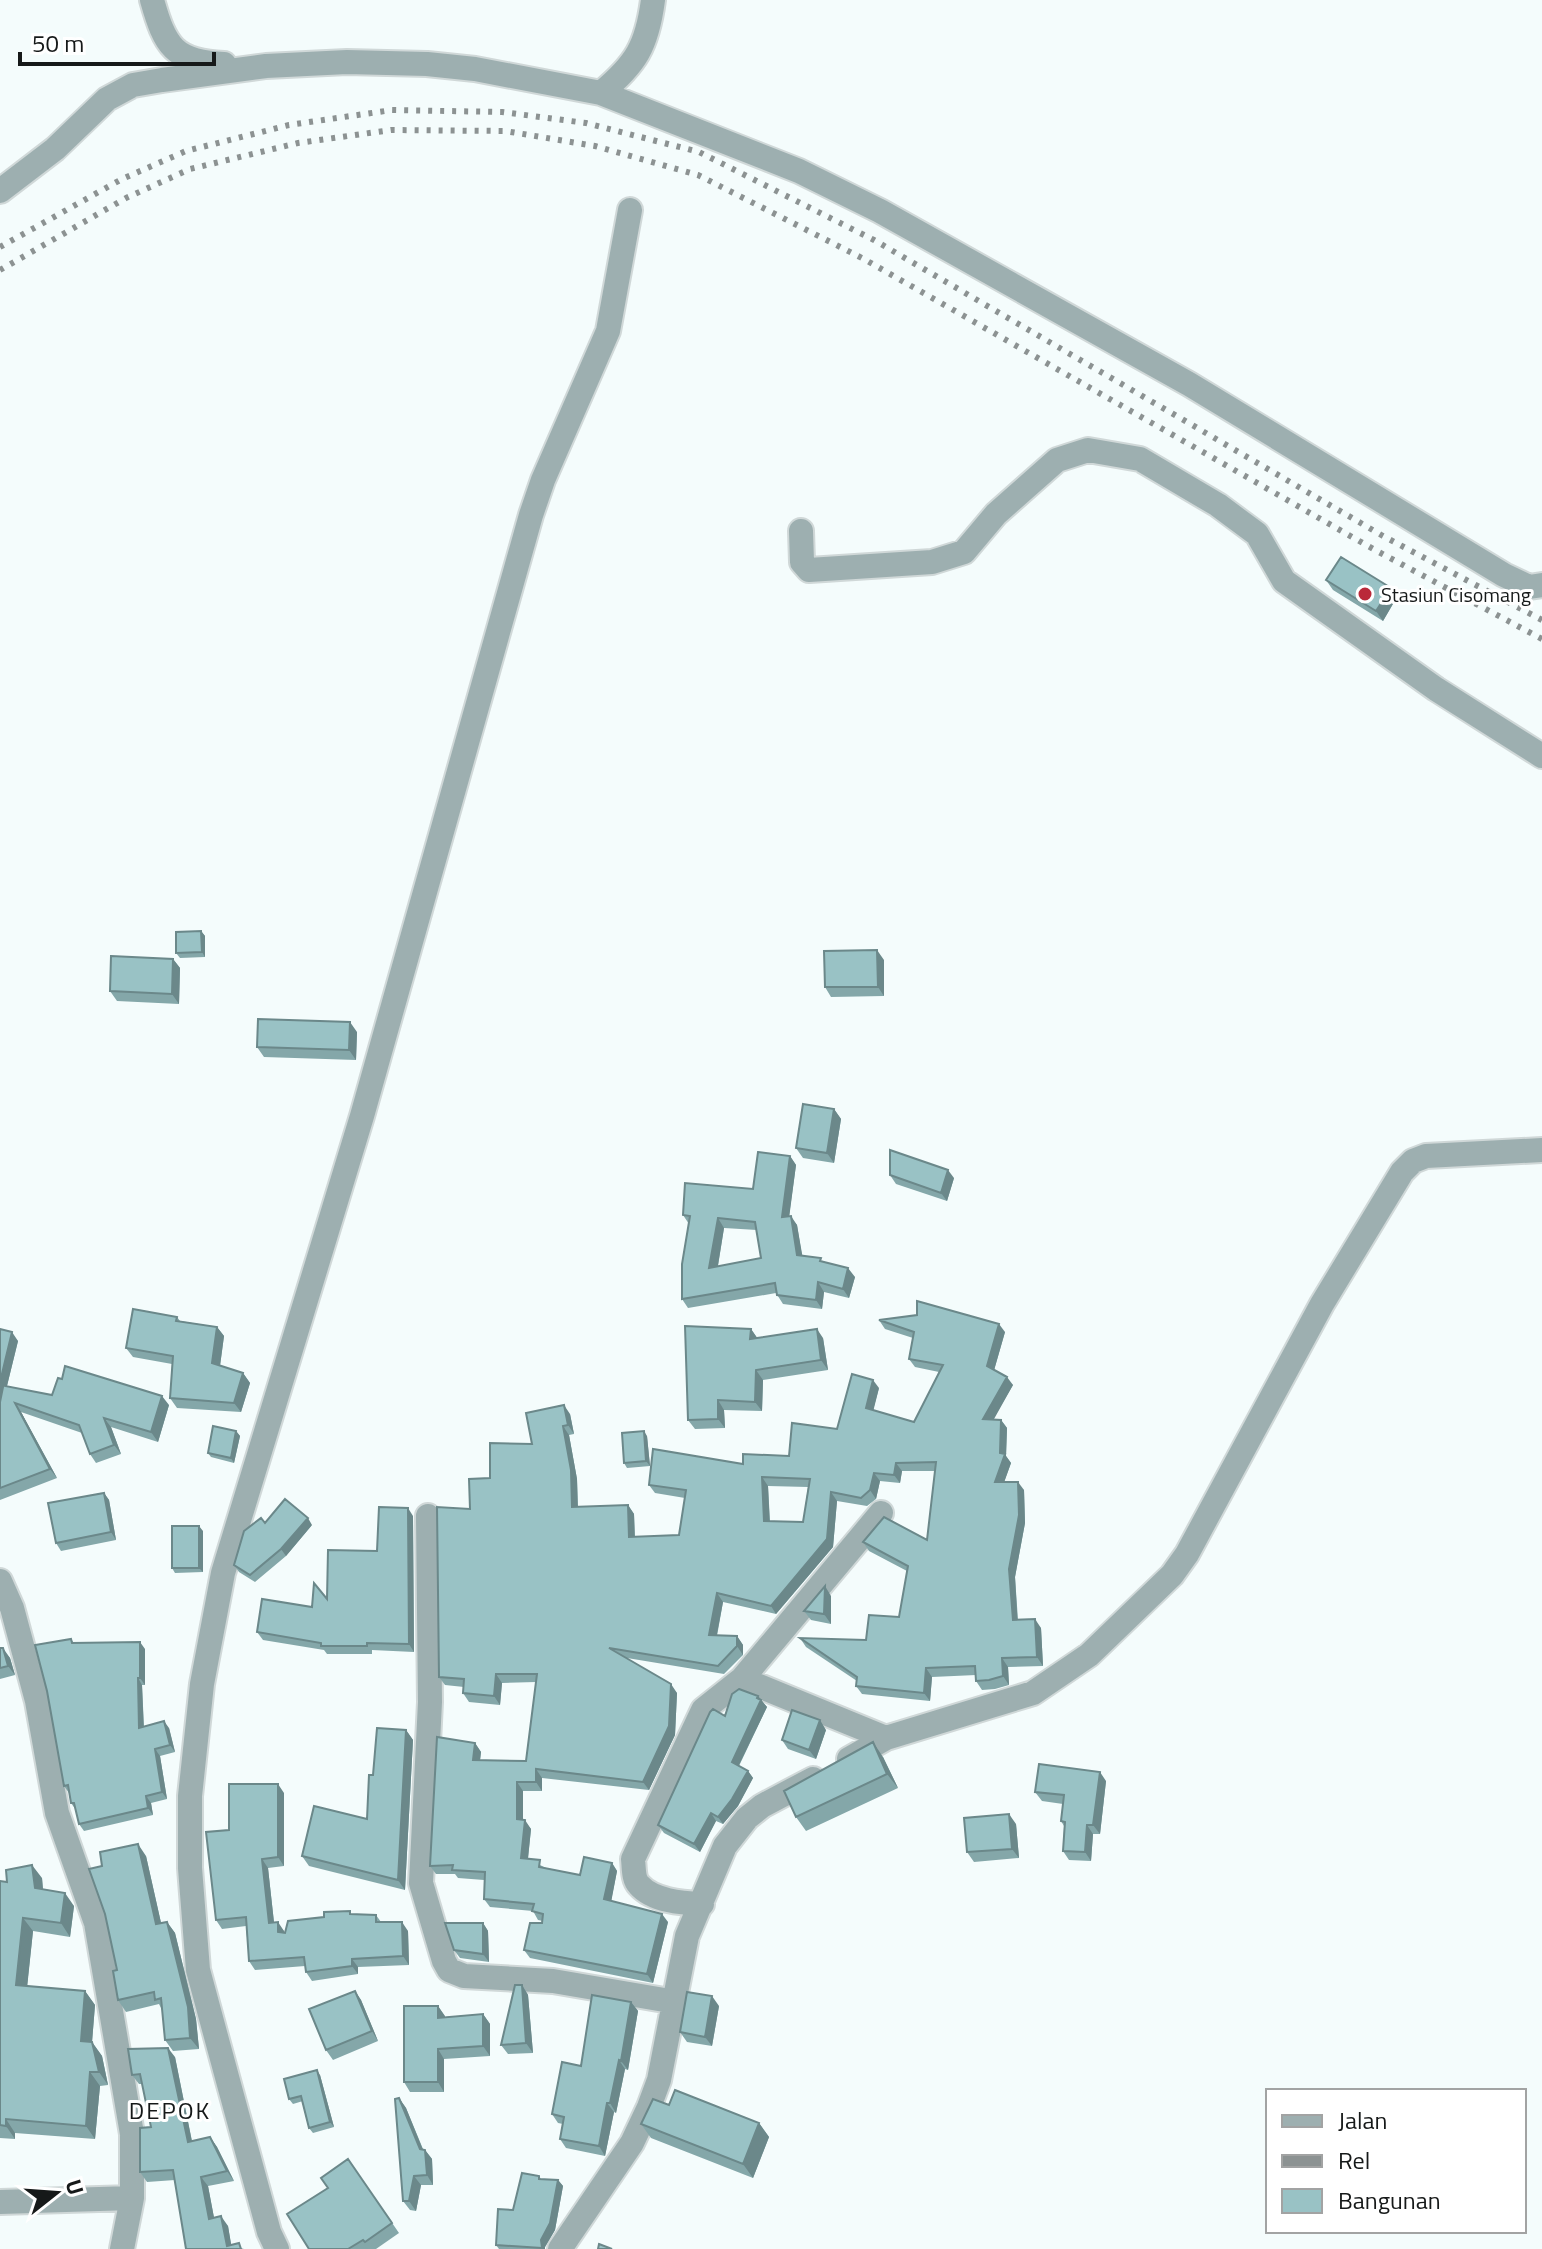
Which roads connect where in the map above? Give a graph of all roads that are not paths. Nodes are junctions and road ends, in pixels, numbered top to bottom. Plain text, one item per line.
1 (152, 0) edge
2 (653, 0) edge
3 (266, 66) junction
4 (601, 93) junction
5 (0, 191) edge
6 (630, 210) dead end
7 (801, 531) dead end
8 (1542, 585) edge
9 (1542, 756) edge
10 (1542, 1150) edge
11 (881, 1513) dead end
12 (428, 1516) dead end
13 (0, 1581) edge
14 (742, 1679) junction
15 (886, 1738) junction
16 (702, 1904) junction
17 (676, 2002) junction
18 (132, 2198) junction
19 (0, 2202) edge
20 (122, 2249) edge
21 (277, 2249) edge
22 (560, 2249) edge

1 - 3 street
2 - 4 street
3 - 4 street
3 - 5 street
4 - 8 street
6 - 21 street
7 - 9 street
10 - 15 street
11 - 14 street
12 - 17 street
13 - 18 street
14 - 15 street
14 - 16 street
15 - 16 street
16 - 17 street
17 - 22 street
18 - 19 street
18 - 20 street

